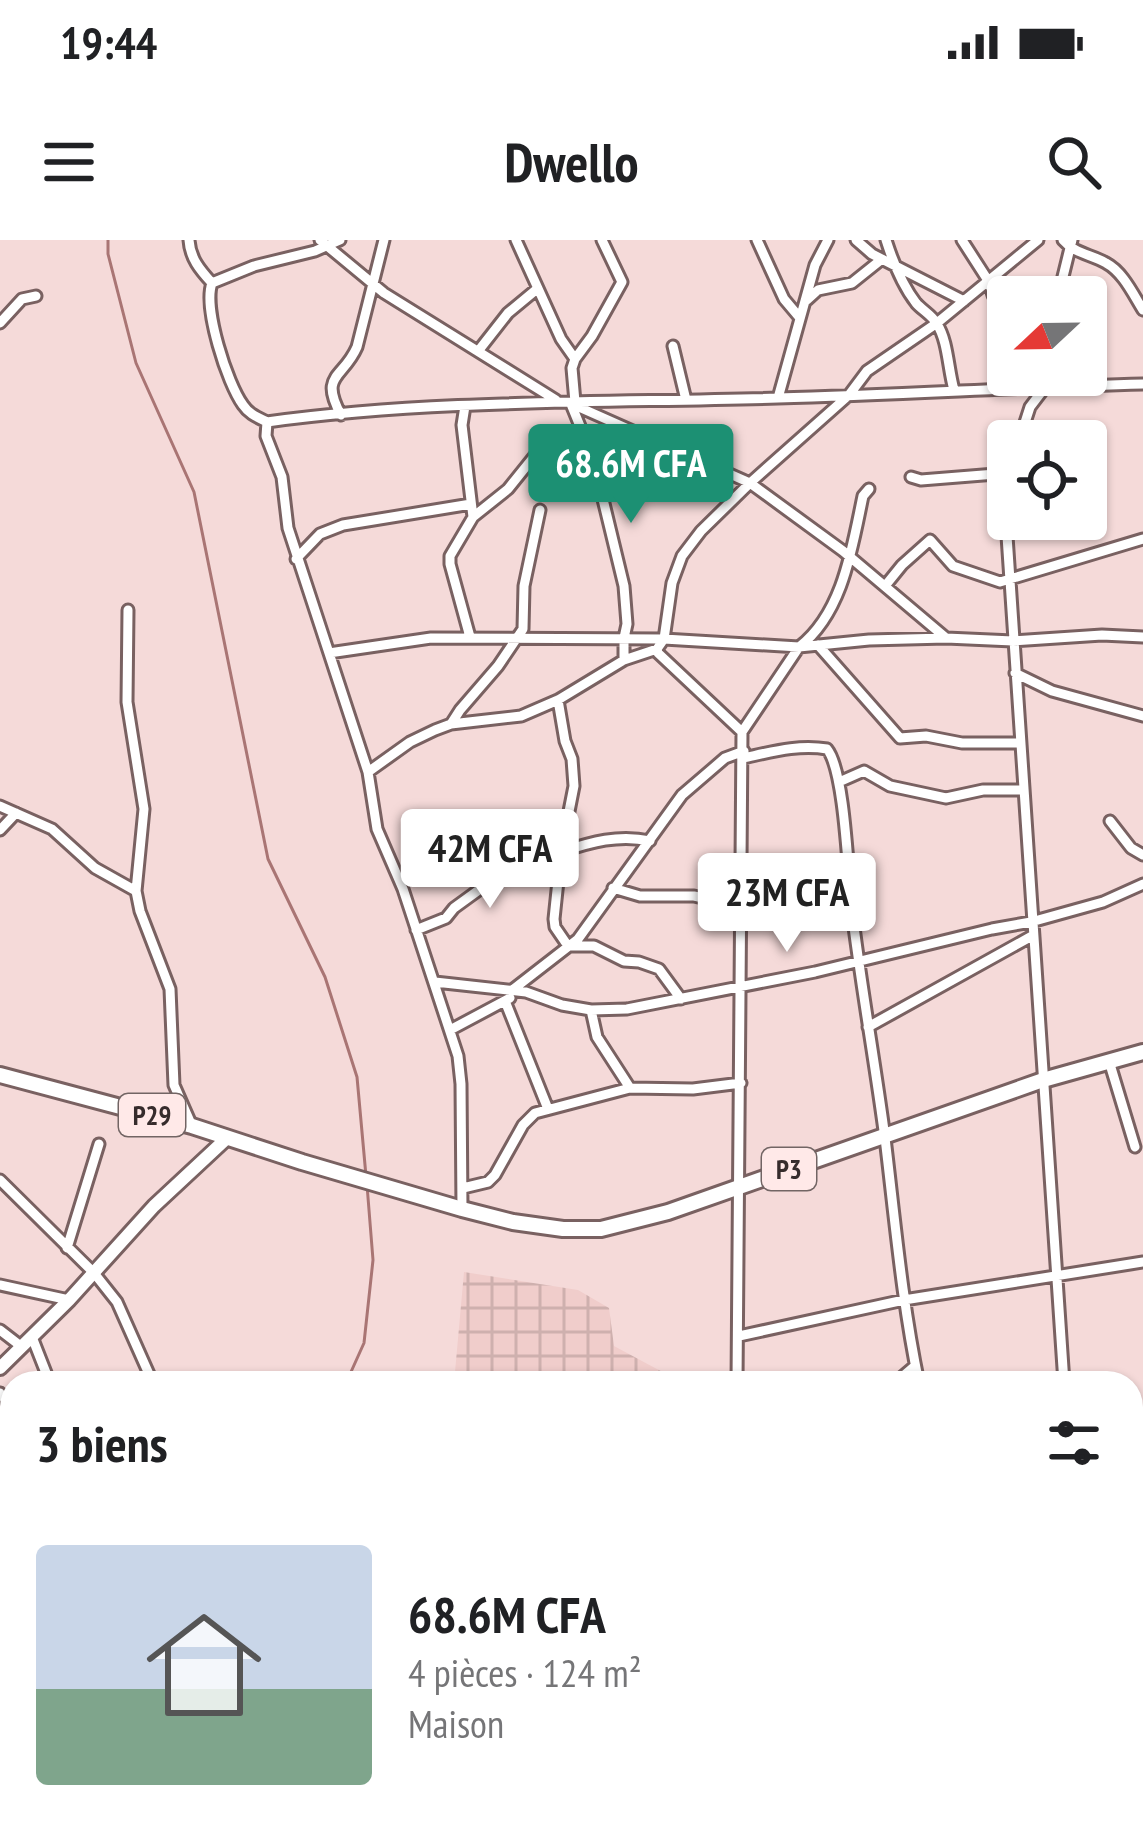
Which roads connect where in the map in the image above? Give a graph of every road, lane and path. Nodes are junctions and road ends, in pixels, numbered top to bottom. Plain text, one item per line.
1 (189, 240) edge
2 (340, 240) edge
3 (384, 240) edge
4 (515, 240) edge
5 (602, 240) edge
6 (612, 240) edge
7 (757, 240) edge
8 (828, 240) edge
9 (856, 240) edge
10 (886, 240) edge
11 (962, 240) edge
12 (1037, 240) edge
13 (324, 243) edge
14 (1068, 243) edge
15 (610, 256) junction
16 (882, 259) junction
17 (895, 265) junction
18 (996, 276) edge
19 (1062, 276) edge
20 (987, 279) edge
21 (212, 283) junction
22 (987, 284) edge
23 (374, 285) junction
24 (537, 289) junction
25 (36, 296) dead end
26 (964, 301) junction
27 (803, 303) junction
28 (1143, 310) edge
29 (800, 318) junction
30 (0, 322) edge
31 (937, 323) junction
32 (673, 346) dead end
33 (479, 350) junction
34 (575, 359) junction
35 (1107, 383) edge
36 (1143, 384) edge
37 (987, 387) edge
38 (954, 390) junction
39 (849, 394) junction
40 (778, 398) junction
41 (686, 400) junction
42 (568, 402) junction
43 (465, 406) junction
44 (340, 415) junction
45 (266, 422) junction
46 (545, 443) dead end
47 (987, 475) edge
48 (911, 477) dead end
49 (750, 483) junction
50 (869, 489) dead end
51 (472, 504) junction
52 (540, 511) dead end
53 (473, 517) junction
54 (1143, 539) edge
55 (1007, 540) edge
56 (850, 557) junction
57 (296, 559) junction
58 (1010, 579) junction
59 (885, 586) junction
60 (128, 610) dead end
61 (518, 637) junction
62 (1143, 637) edge
63 (470, 638) junction
64 (624, 638) junction
65 (946, 638) junction
66 (1013, 641) junction
67 (660, 644) junction
68 (818, 645) junction
69 (799, 647) junction
70 (329, 653) junction
71 (624, 660) junction
72 (1015, 673) junction
73 (558, 700) junction
74 (1143, 716) edge
75 (451, 724) junction
76 (742, 732) junction
77 (1019, 743) junction
78 (743, 755) junction
79 (368, 772) junction
80 (839, 782) junction
81 (1022, 790) junction
82 (0, 806) edge
83 (16, 813) junction
84 (1110, 821) dead end
85 (0, 830) edge
86 (650, 841) junction
87 (1143, 855) edge
88 (561, 857) junction
89 (1143, 884) edge
90 (613, 888) junction
91 (136, 890) junction
92 (742, 915) junction
93 (1031, 922) junction
94 (416, 930) junction
95 (1032, 937) junction
96 (568, 946) junction
97 (859, 962) junction
98 (435, 982) junction
99 (741, 988) junction
100 (512, 994) junction
101 (681, 999) junction
102 (590, 1010) junction
103 (868, 1027) junction
104 (451, 1030) junction
105 (1143, 1052) edge
106 (1109, 1061) junction
107 (0, 1076) edge
108 (1043, 1080) junction
109 (741, 1083) junction
110 (630, 1088) junction
111 (548, 1109) junction
112 (192, 1126) junction
113 (884, 1134) junction
114 (227, 1138) junction
115 (99, 1144) dead end
116 (1135, 1147) dead end
117 (0, 1180) edge
118 (738, 1187) junction
119 (463, 1188) junction
120 (11, 1191) junction
121 (429, 1199) joint
122 (0, 1200) edge
123 (462, 1209) junction
124 (67, 1248) junction
125 (1143, 1262) edge
126 (94, 1273) junction
127 (1057, 1274) junction
128 (0, 1285) edge
129 (69, 1300) junction
130 (904, 1300) junction
131 (0, 1330) edge
132 (739, 1336) junction
133 (27, 1342) junction
134 (915, 1366) junction
135 (0, 1368) edge
136 (43, 1371) edge
137 (148, 1371) edge
138 (738, 1371) edge
139 (909, 1371) edge
140 (916, 1371) edge
141 (1063, 1371) edge

1 - 21 street
2 - 13 street
3 - 23 street
4 - 24 street
5 - 15 street
6 - 15 street
7 - 29 street
8 - 27 street
9 - 16 street
10 - 17 street
11 - 20 street
12 - 18 street
13 - 21 street
13 - 23 street
14 - 19 street
14 - 28 street
15 - 34 street
16 - 17 street
16 - 27 street
17 - 26 street
17 - 31 street
21 - 45 street
22 - 26 street
23 - 33 street
23 - 44 street
24 - 33 street
24 - 34 street
25 - 30 street
26 - 31 street
27 - 29 street
29 - 40 street
31 - 38 street
31 - 39 street
32 - 41 street
33 - 42 street
34 - 42 street
35 - 36 street
37 - 38 street
38 - 39 street
39 - 40 street
39 - 49 street
40 - 41 street
41 - 42 street
42 - 43 street
42 - 49 street
42 - 64 street
43 - 44 street
43 - 51 street
44 - 45 street
45 - 57 street
46 - 53 street
47 - 48 street
49 - 56 street
49 - 67 street
50 - 56 street
51 - 53 street
51 - 57 street
52 - 61 street
53 - 63 street
54 - 58 street
55 - 58 street
56 - 59 street
56 - 69 street
57 - 70 street
58 - 59 street
58 - 66 street
59 - 65 street
60 - 91 street
61 - 63 street
61 - 64 street
61 - 75 street
62 - 66 street
63 - 70 street
64 - 67 street
64 - 71 street
65 - 66 street
65 - 68 street
66 - 72 street
67 - 69 street
67 - 71 street
67 - 76 street
68 - 69 street
68 - 77 street
69 - 76 street
70 - 79 street
71 - 73 street
72 - 74 street
72 - 77 street
73 - 75 street
73 - 88 street
75 - 79 street
76 - 78 street
77 - 81 street
78 - 80 street
78 - 86 street
78 - 92 street
79 - 94 street
80 - 81 street
80 - 97 street
81 - 93 street
82 - 83 street
83 - 85 street
83 - 91 street
84 - 87 street
86 - 88 street
86 - 90 street
88 - 94 street
88 - 96 street
89 - 93 street
90 - 92 street
90 - 96 street
91 - 112 street
92 - 99 street
93 - 95 street
93 - 97 street
94 - 98 street
95 - 103 street
95 - 108 street
96 - 100 street
96 - 101 street
97 - 99 street
97 - 103 street
98 - 100 street
98 - 104 street
99 - 101 street
99 - 109 street
100 - 102 street
100 - 104 street
100 - 111 street
101 - 102 street
102 - 110 street
103 - 113 street
104 - 119 street
105 - 106 main road, P3
106 - 108 main road, P3
106 - 116 street
107 - 112 main road, P29
108 - 113 main road, P3
108 - 127 street
109 - 110 street
109 - 118 street
110 - 111 street
111 - 119 street
112 - 114 main road, P29
113 - 118 main road, P3
113 - 130 street
114 - 121 main road, P29
114 - 126 street
115 - 124 street
117 - 120 street
118 - 123 main road, P3
118 - 132 street
119 - 123 street
120 - 122 street
120 - 124 street
121 - 123 main road, P3
124 - 126 street
125 - 127 street
126 - 129 street
126 - 137 street
127 - 130 street
127 - 141 street
128 - 129 street
129 - 133 street
130 - 132 street
130 - 134 street
131 - 133 street
132 - 138 street
133 - 135 street
133 - 136 street
134 - 139 street
134 - 140 street

